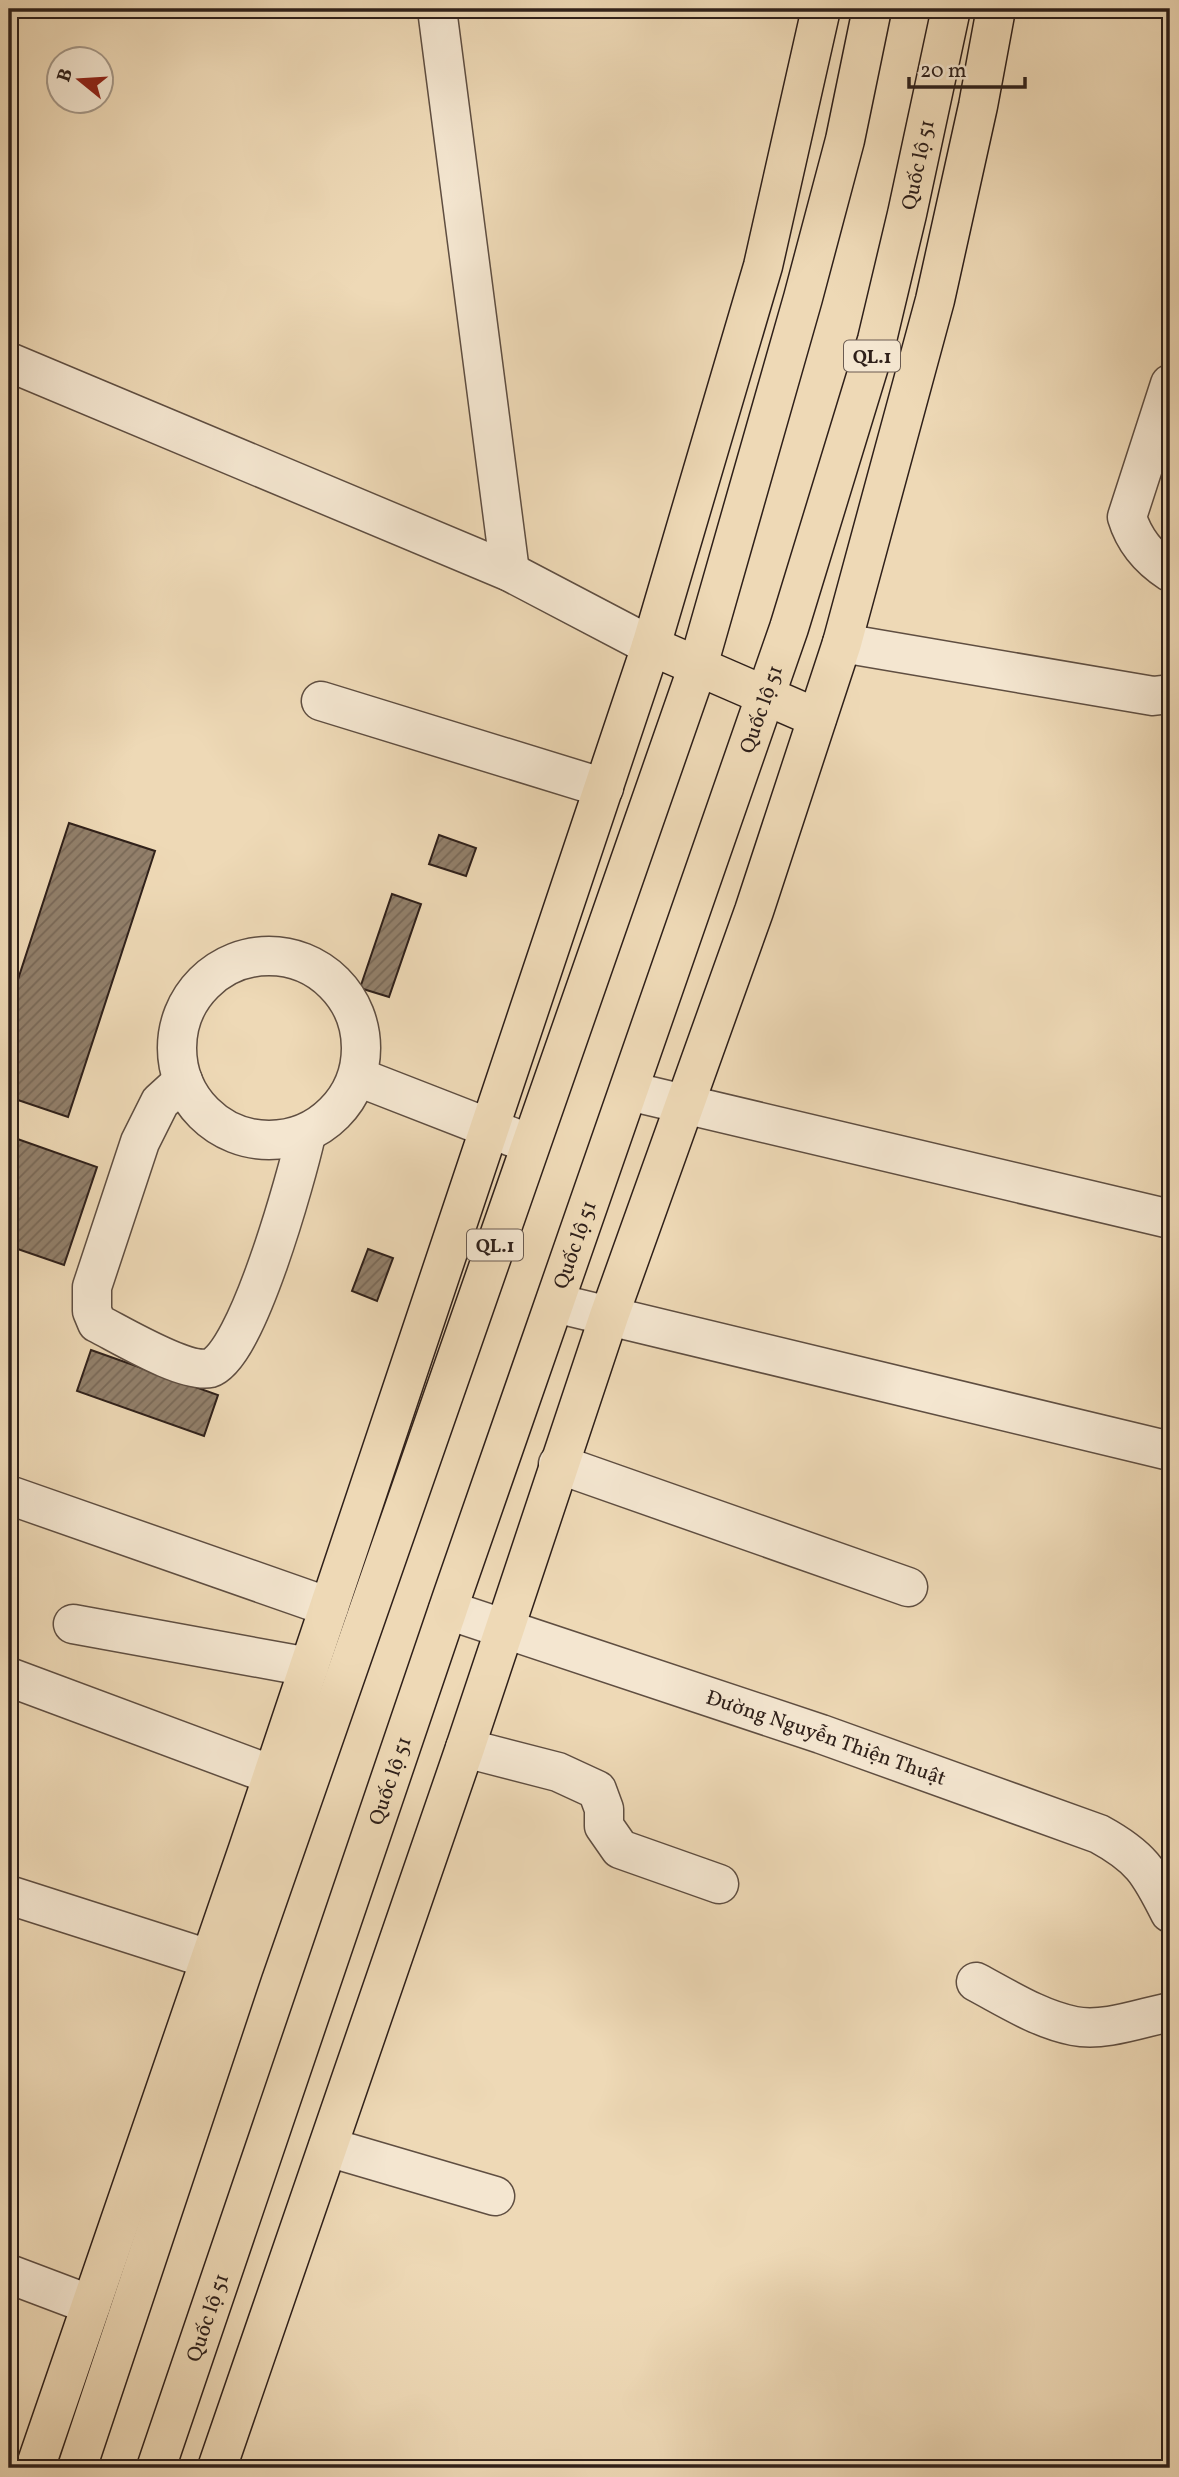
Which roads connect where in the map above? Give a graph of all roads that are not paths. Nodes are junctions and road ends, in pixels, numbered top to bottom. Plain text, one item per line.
1 (437, 9) edge
2 (821, 9) edge
3 (872, 9) edge
4 (951, 9) edge
5 (996, 9) edge
6 (9, 362) edge
7 (1170, 384) edge
8 (510, 572) junction
9 (1170, 572) edge
10 (842, 643) junction
11 (651, 646) junction
12 (698, 666) junction
13 (1170, 694) edge
14 (767, 696) junction
15 (321, 701) dead end
16 (817, 718) junction
17 (604, 788) junction
18 (358, 1077) junction
19 (183, 1081) junction
20 (629, 1091) junction
21 (683, 1106) junction
22 (489, 1128) junction
23 (306, 1135) junction
24 (530, 1144) junction
25 (1170, 1219) edge
26 (555, 1303) junction
27 (609, 1316) junction
28 (1170, 1451) edge
29 (558, 1464) junction
30 (9, 1495) edge
31 (908, 1587) dead end
32 (329, 1607) junction
33 (448, 1610) junction
34 (73, 1624) dead end
35 (505, 1626) junction
36 (309, 1667) junction
37 (9, 1677) edge
38 (465, 1748) junction
39 (272, 1775) junction
40 (719, 1884) dead end
41 (9, 1895) edge
42 (1170, 1913) edge
43 (226, 1964) junction
44 (976, 1982) dead end
45 (1170, 2012) edge
46 (328, 2147) junction
47 (495, 2196) dead end
48 (9, 2274) edge
49 (91, 2305) junction
50 (35, 2468) edge
51 (77, 2468) edge
52 (156, 2468) edge
53 (217, 2468) edge

1 - 8 street
2 - 11 main road, QL.1
3 - 12 main road, QL.1
4 - 14 main road, Quốc lộ 51 / QL.1
5 - 10 main road, QL.1
6 - 8 street
7 - 9 street
8 - 11 street
10 - 13 street
10 - 16 main road, QL.1
11 - 12 main road
11 - 17 main road, QL.1
12 - 14 main road
12 - 24 main road, QL.1
14 - 16 main road
14 - 20 main road, Quốc lộ 51 / QL.1
15 - 17 street
16 - 21 main road, QL.1
17 - 22 main road, QL.1
18 - 19 street
18 - 22 street
18 - 23 street
19 - 23 street
19 - 23 street
20 - 21 street
20 - 26 main road, Quốc lộ 51 / QL.1
21 - 25 street
21 - 27 main road, QL.1
22 - 24 street
22 - 32 main road, QL.1
24 - 43 main road, QL.1
26 - 27 street
26 - 33 main road, Quốc lộ 51 / QL.1
27 - 28 street
27 - 29 main road, QL.1
29 - 31 street
29 - 35 main road, QL.1
30 - 32 street
32 - 36 main road, QL.1
33 - 35 street, Đường Nguyễn Thiện Thuật
33 - 52 main road, Quốc lộ 51 / QL.1
34 - 36 street
35 - 38 main road, QL.1
35 - 42 street, Đường Nguyễn Thiện Thuật
36 - 39 main road, QL.1
37 - 39 street
38 - 40 street
38 - 46 main road, QL.1
39 - 43 main road, QL.1
41 - 43 street
43 - 49 main road, QL.1
43 - 51 main road, QL.1
44 - 45 street
46 - 47 street
46 - 53 main road, QL.1
48 - 49 street
49 - 50 main road, QL.1

